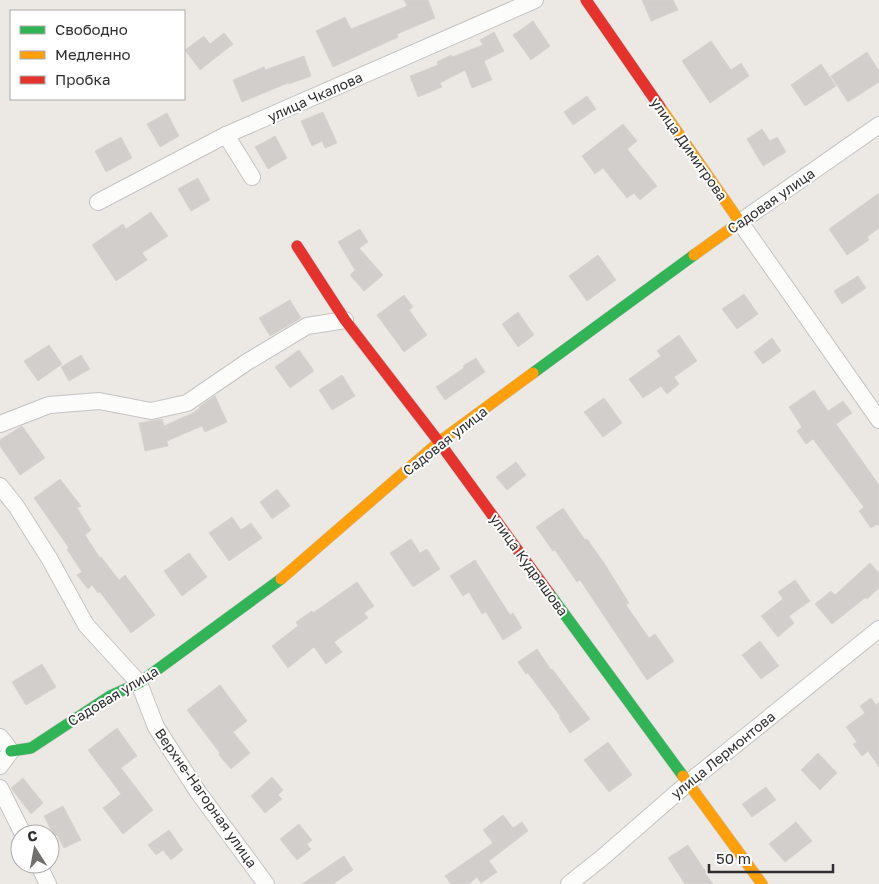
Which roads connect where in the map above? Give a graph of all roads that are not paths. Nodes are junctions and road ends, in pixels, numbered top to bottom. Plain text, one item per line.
1 (535, 0) edge
2 (586, 0) edge
3 (879, 125) edge
4 (226, 136) junction
5 (252, 177) dead end
6 (98, 202) dead end
7 (740, 222) junction
8 (297, 246) dead end
9 (345, 320) junction
10 (879, 420) edge
11 (0, 424) edge
12 (439, 442) junction
13 (0, 486) edge
14 (879, 629) edge
15 (139, 683) junction
16 (0, 737) edge
17 (11, 751) junction
18 (0, 766) edge
19 (688, 783) junction
20 (0, 788) edge
21 (18, 824) edge
22 (266, 884) edge
23 (569, 884) edge
24 (762, 884) edge

1 - 4 street, улица Чкалова
2 - 7 street, улица Димитрова
3 - 7 street, Садовая улица
4 - 5 street
4 - 6 street, улица Чкалова
7 - 10 street, улица Димитрова
7 - 12 street, Садовая улица
8 - 9 street, улица Кудряшова
9 - 11 street
9 - 12 street, улица Кудряшова
12 - 15 street, Садовая улица
12 - 19 street, улица Кудряшова
13 - 15 street, Верхне-Нагорная улица
14 - 19 street, улица Лермонтова
15 - 17 street, Садовая улица
15 - 22 street, Верхне-Нагорная улица
16 - 17 street
17 - 18 street
19 - 23 street, улица Лермонтова
19 - 24 street, улица Кудряшова
20 - 21 street

